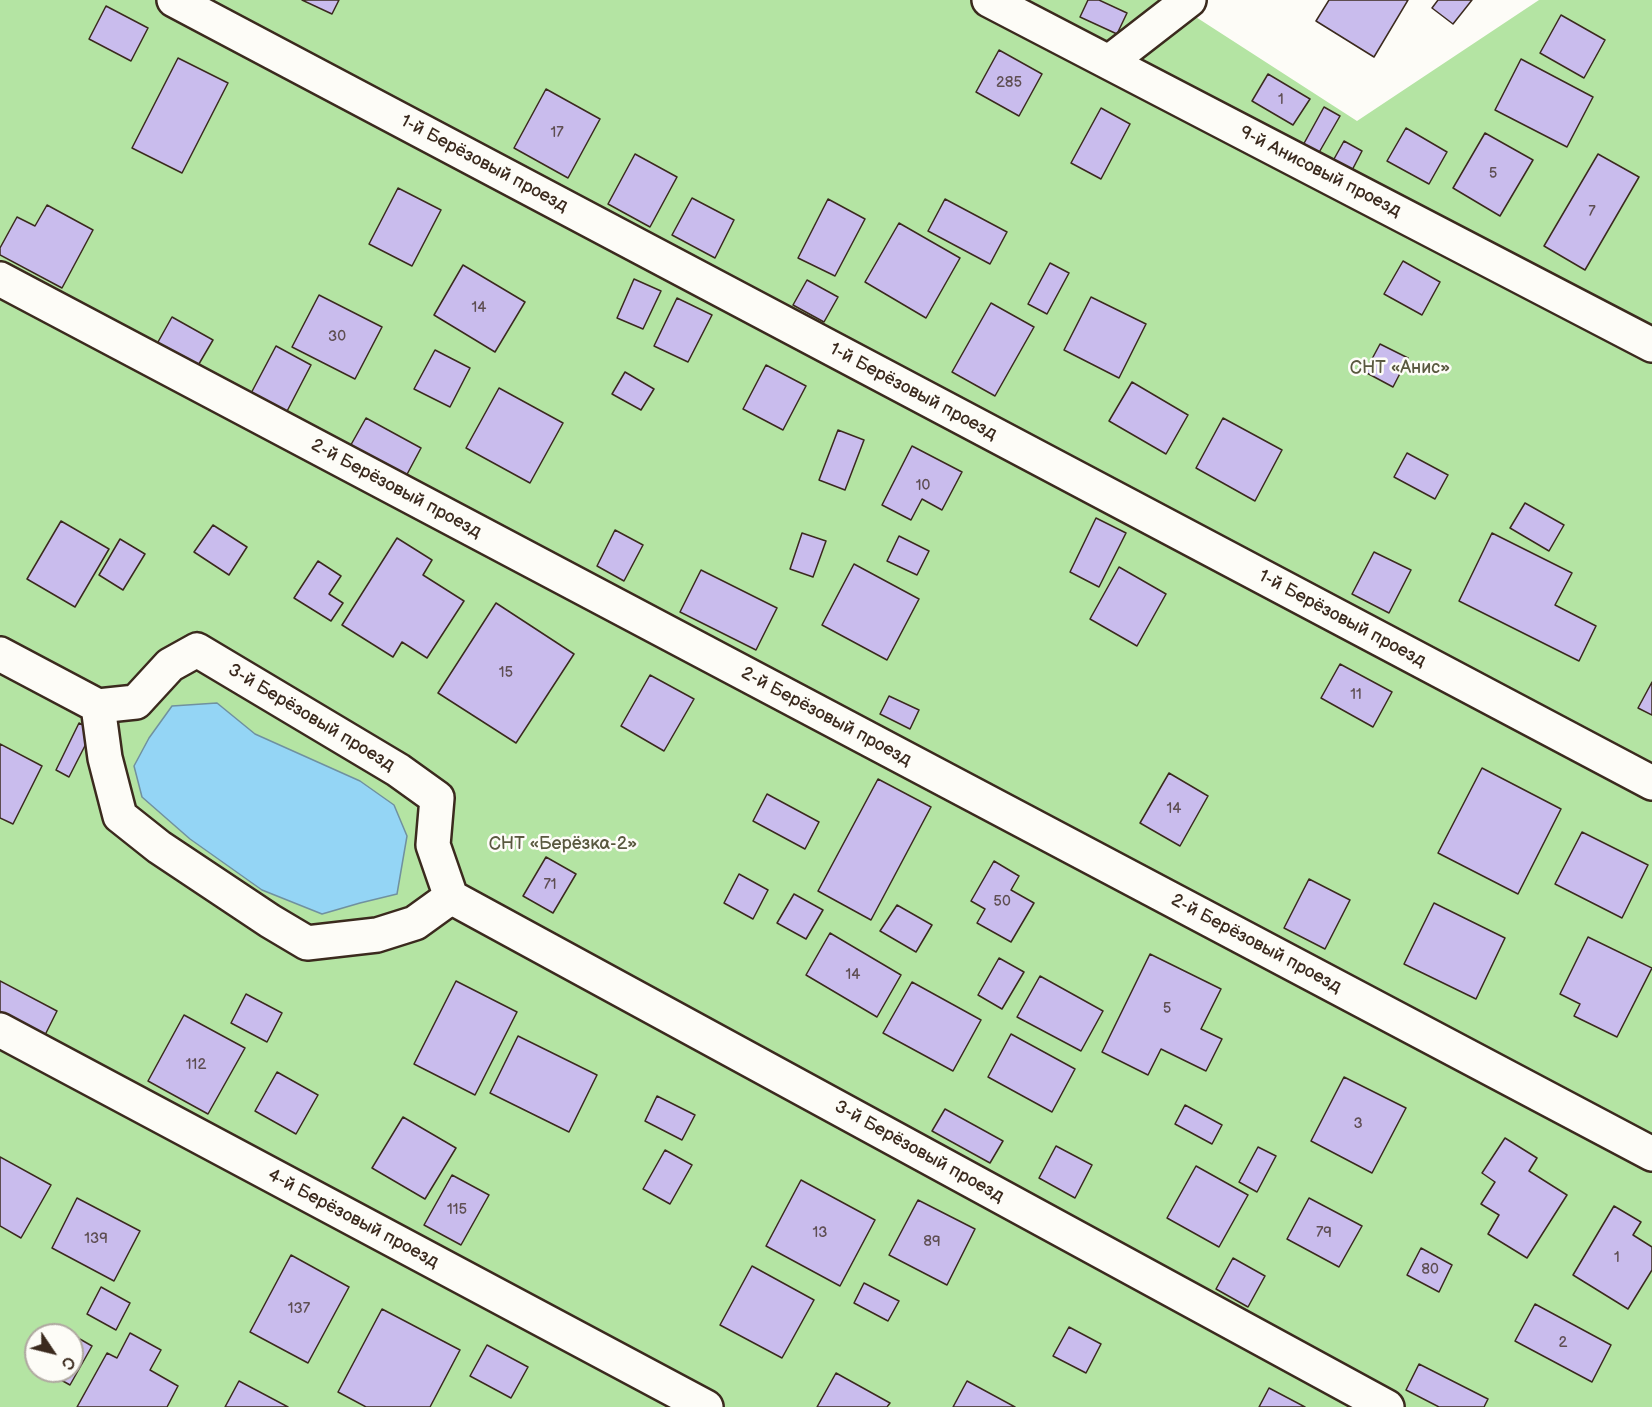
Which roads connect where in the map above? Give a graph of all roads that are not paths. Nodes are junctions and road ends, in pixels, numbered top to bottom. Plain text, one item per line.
1 (174, 0) edge
2 (989, 0) edge
3 (1189, 0) edge
4 (1109, 62) junction
5 (0, 279) edge
6 (1652, 345) edge
7 (0, 654) edge
8 (98, 706) junction
9 (1652, 783) edge
10 (451, 897) junction
11 (0, 1030) edge
12 (1652, 1154) edge
13 (706, 1407) edge
14 (1387, 1407) edge

1 - 9 street, 1-й Берёзовый проезд
2 - 4 street, 9-й Анисовый проезд
3 - 4 street
4 - 6 street, 9-й Анисовый проезд
5 - 12 street, 2-й Берёзовый проезд
7 - 8 street
8 - 10 street
8 - 10 street, 3-й Берёзовый проезд
10 - 14 street, 3-й Берёзовый проезд
11 - 13 street, 4-й Берёзовый проезд

